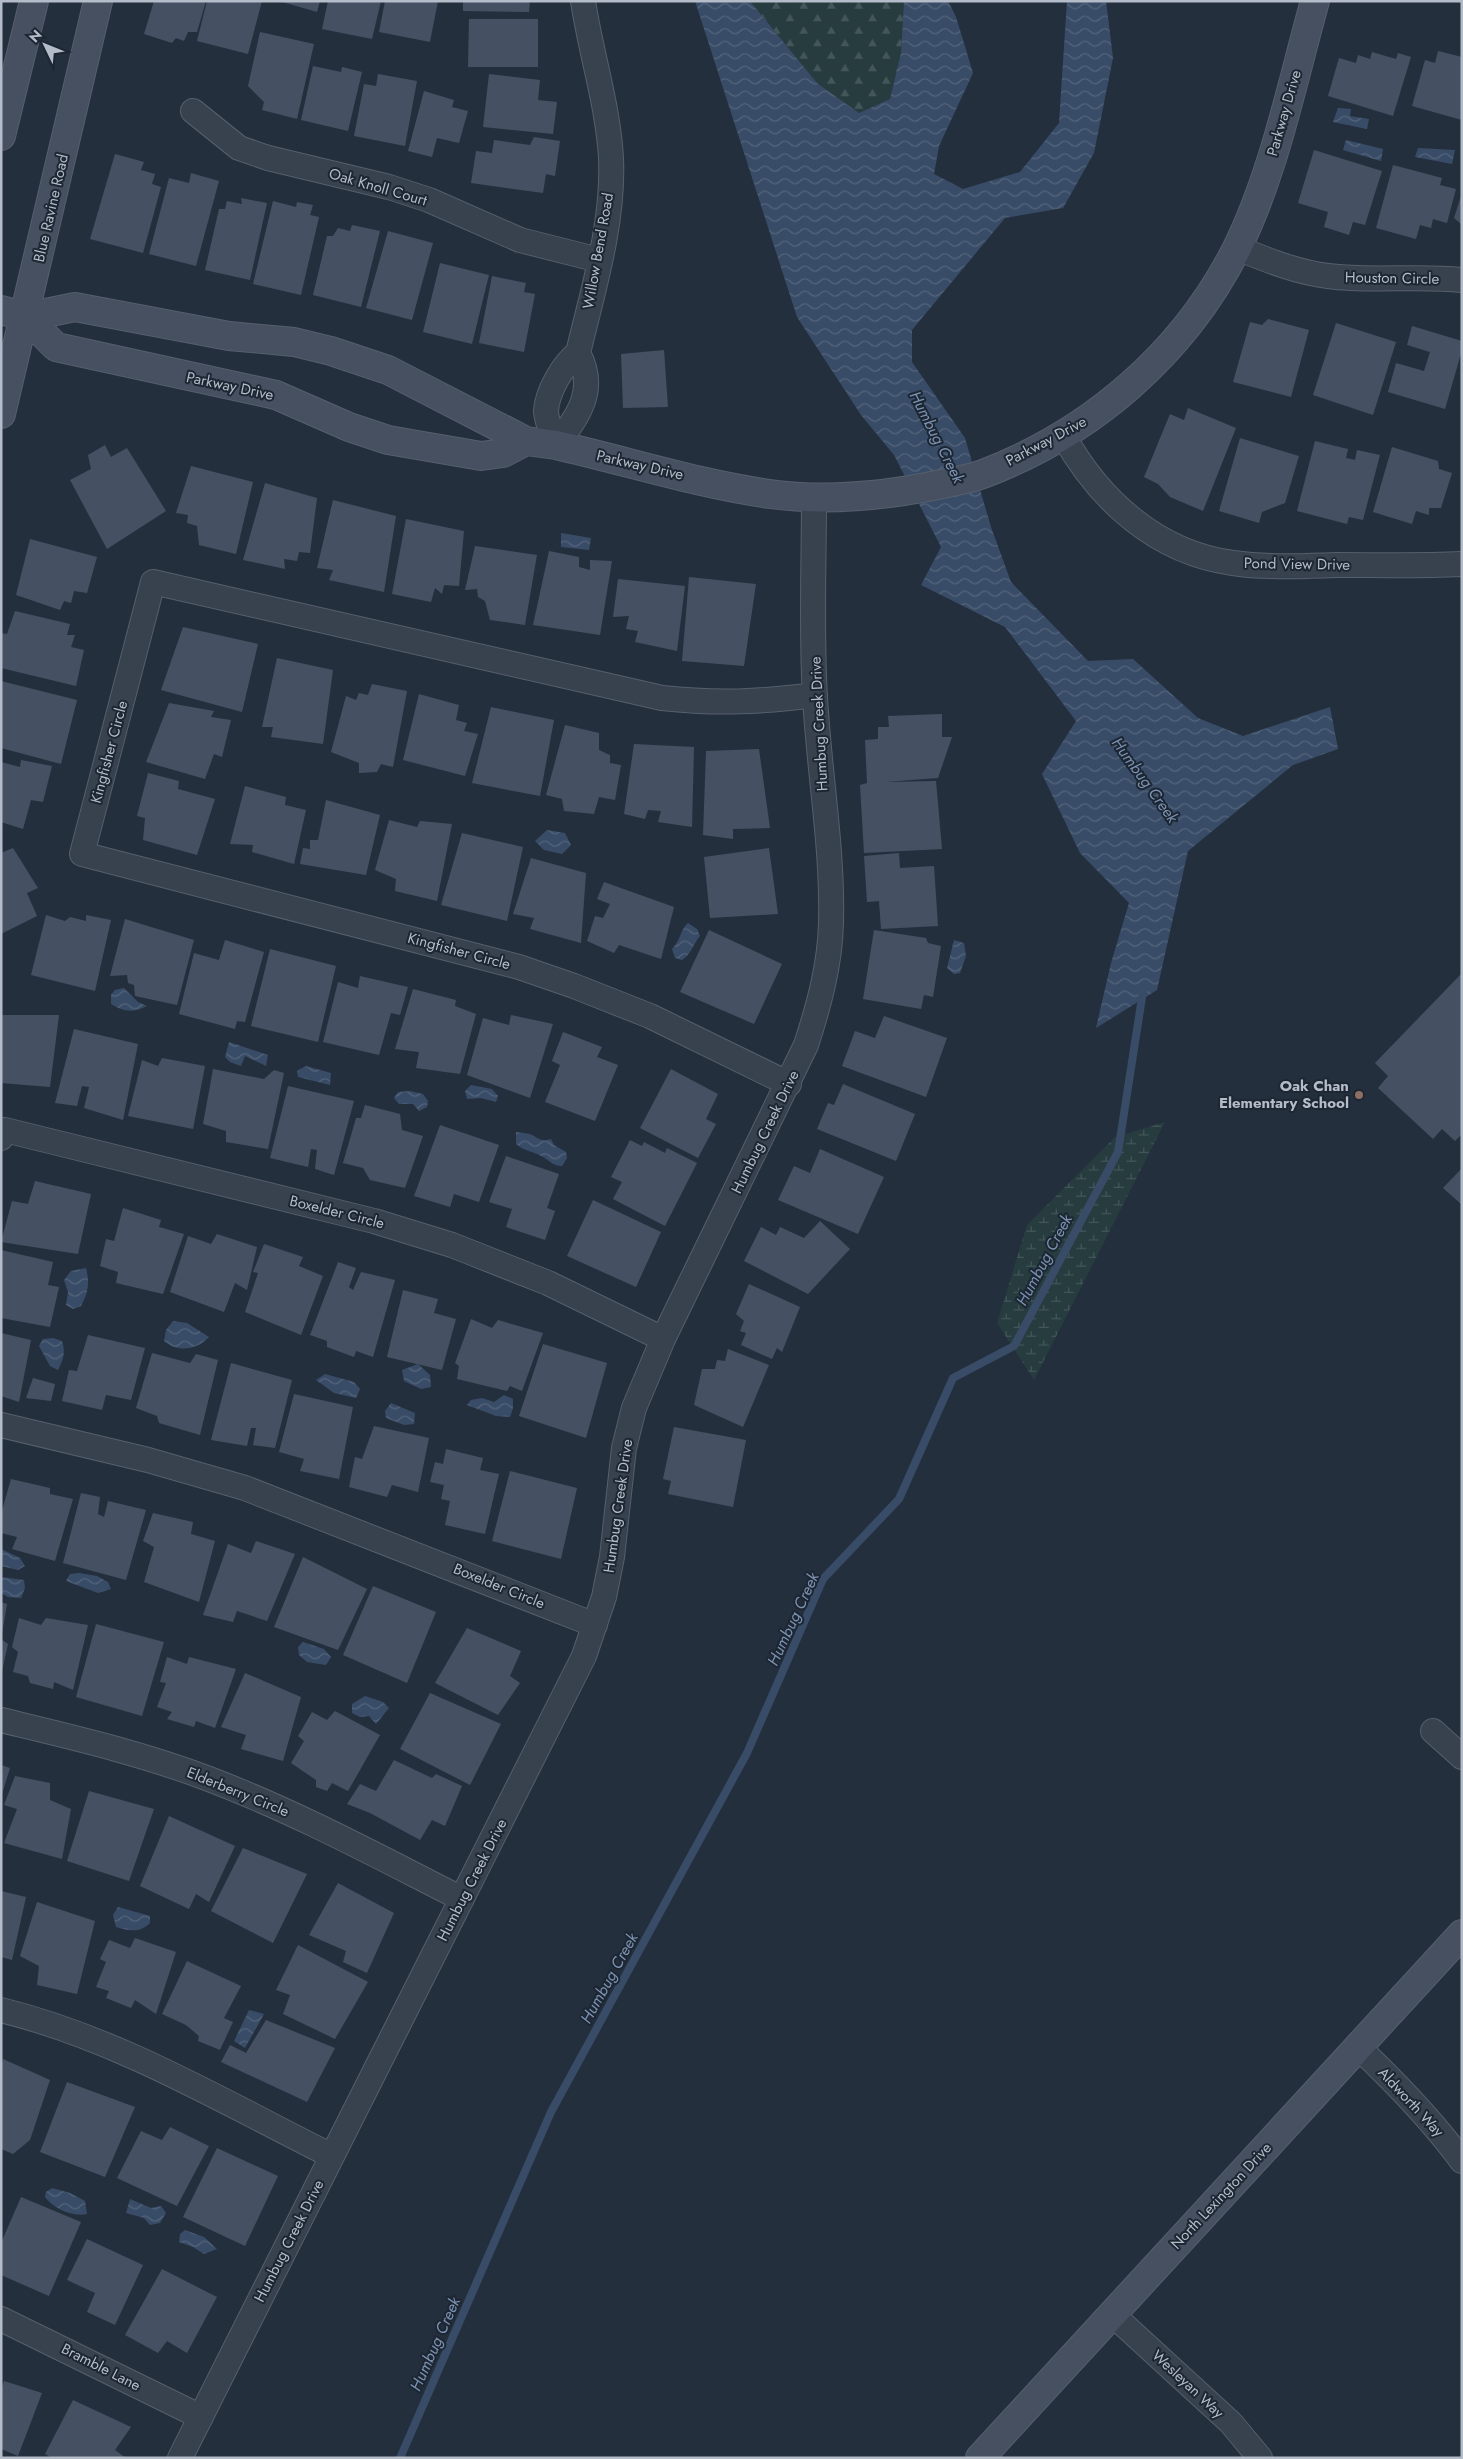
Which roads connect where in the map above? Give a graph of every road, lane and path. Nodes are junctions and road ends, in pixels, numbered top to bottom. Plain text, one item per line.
1 (34, 1) edge
2 (98, 1) edge
3 (583, 1) edge
4 (1315, 1) edge
5 (193, 111) dead end
6 (1, 136) edge
7 (1237, 248) junction
8 (599, 260) junction
9 (1462, 280) edge
10 (14, 313) edge
11 (578, 353) junction
12 (1, 414) edge
13 (1063, 435) junction
14 (526, 441) junction
15 (556, 445) junction
16 (814, 497) junction
17 (1462, 564) edge
18 (815, 695) junction
19 (789, 1084) junction
20 (1, 1138) edge
21 (663, 1339) junction
22 (1, 1425) edge
23 (595, 1625) junction
24 (1, 1720) edge
25 (1433, 1731) dead end
26 (1462, 1758) edge
27 (462, 1899) junction
28 (1462, 1934) edge
29 (1, 2010) edge
30 (1358, 2047) junction
31 (332, 2156) junction
32 (1462, 2161) edge
33 (1112, 2314) junction
34 (1, 2319) edge
35 (201, 2417) junction
36 (180, 2458) edge
37 (980, 2458) edge
38 (1260, 2458) edge

1 - 6 street
2 - 10 street, Blue Ravine Road
3 - 8 street, Willow Bend Road
4 - 7 street, Parkway Drive
5 - 8 street, Oak Knoll Court
7 - 9 street, Houston Circle
7 - 13 street, Parkway Drive
8 - 11 street, Willow Bend Road
10 - 12 street, Blue Ravine Road
10 - 14 street, Parkway Drive
10 - 14 street, Parkway Drive
11 - 15 street
11 - 15 street
13 - 16 street, Parkway Drive
13 - 17 street, Pond View Drive
14 - 15 street, Parkway Drive
15 - 16 street, Parkway Drive
16 - 18 street, Humbug Creek Drive
18 - 19 street, Humbug Creek Drive
18 - 19 street, Kingfisher Circle
19 - 21 street, Humbug Creek Drive
20 - 21 street, Boxelder Circle
21 - 23 street, Humbug Creek Drive
22 - 23 street, Boxelder Circle
23 - 27 street, Humbug Creek Drive
24 - 27 street, Elderberry Circle
25 - 26 street
27 - 31 street, Humbug Creek Drive
28 - 30 street, North Lexington Drive
29 - 31 street
30 - 32 street, Aldworth Way
30 - 33 street, North Lexington Drive
31 - 35 street, Humbug Creek Drive
33 - 37 street, North Lexington Drive
33 - 38 street, Wesleyan Way
34 - 35 street, Bramble Lane
35 - 36 street, Humbug Creek Drive

